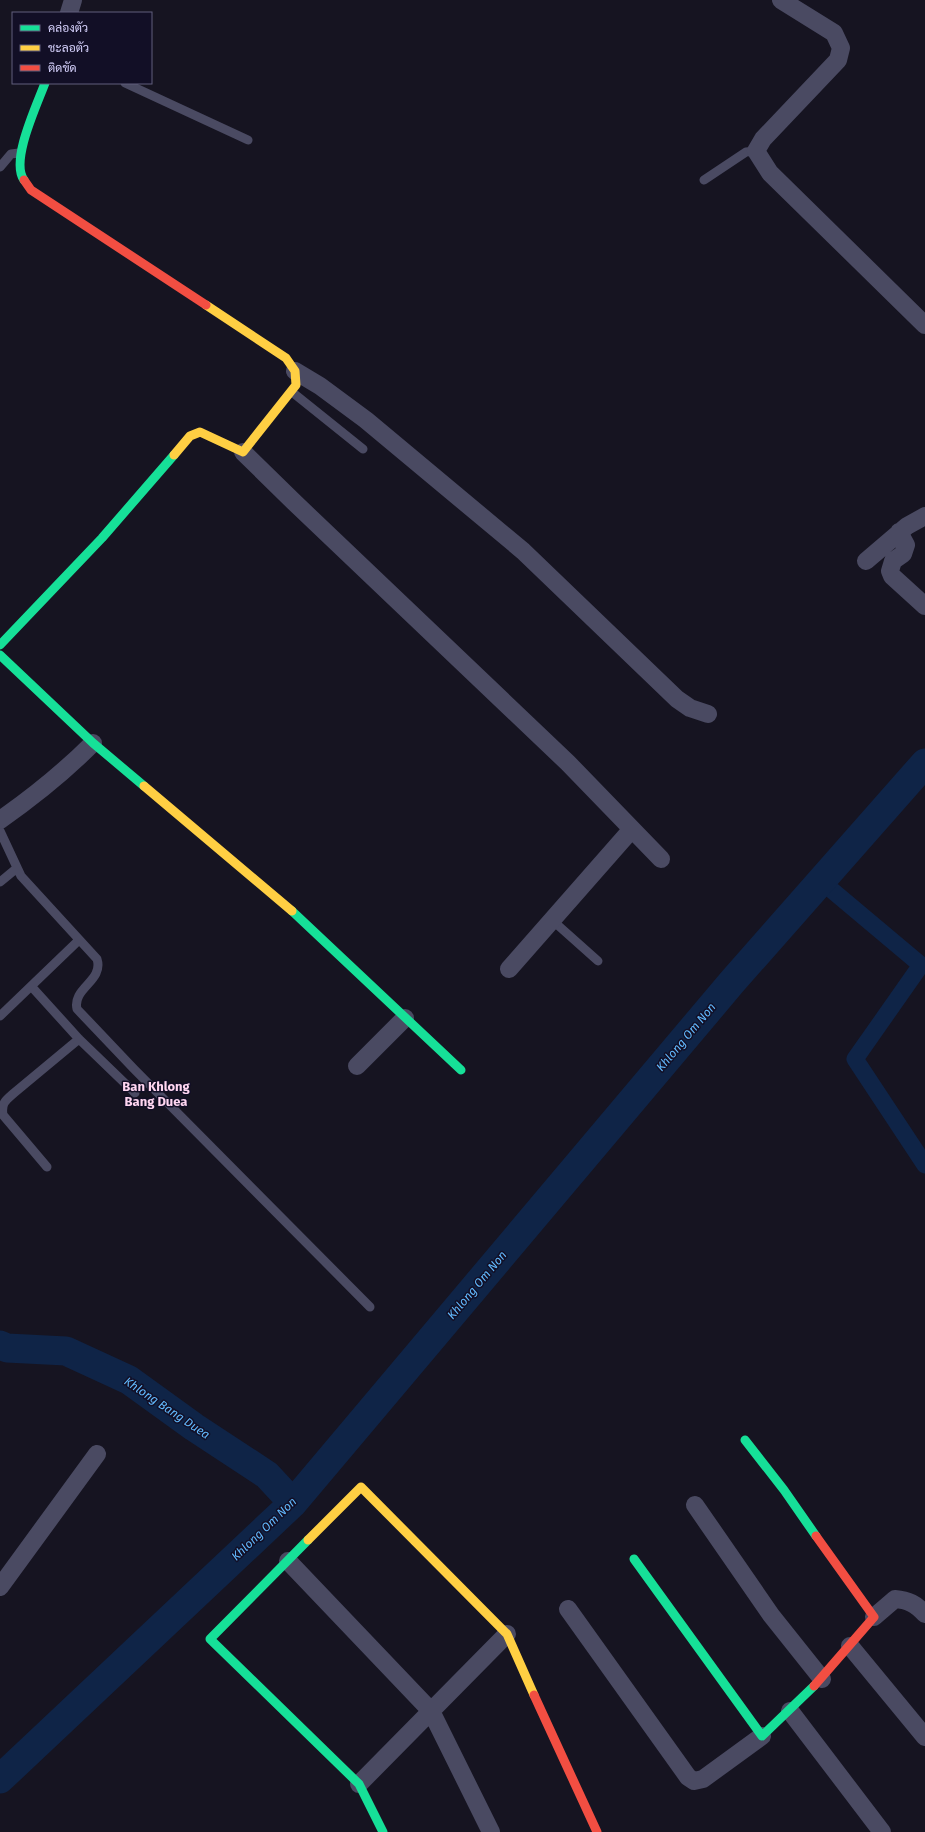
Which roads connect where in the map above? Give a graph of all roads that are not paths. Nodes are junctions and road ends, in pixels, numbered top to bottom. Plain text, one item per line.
1 (73, 0) edge
2 (781, 0) edge
3 (69, 12) edge
4 (45, 84) edge
5 (127, 84) edge
6 (248, 140) dead end
7 (756, 151) junction
8 (20, 153) junction
9 (0, 167) edge
10 (704, 180) dead end
11 (925, 325) edge
12 (295, 371) junction
13 (292, 392) junction
14 (363, 449) dead end
15 (243, 452) junction
16 (925, 516) edge
17 (899, 532) junction
18 (866, 561) dead end
19 (925, 606) edge
20 (0, 645) edge
21 (0, 655) edge
22 (708, 714) dead end
23 (93, 743) junction
24 (0, 820) edge
25 (632, 829) junction
26 (0, 831) edge
27 (661, 859) dead end
28 (17, 868) junction
29 (0, 882) edge
30 (552, 920) junction
31 (79, 940) junction
32 (598, 961) dead end
33 (509, 969) dead end
34 (31, 986) junction
35 (0, 1016) edge
36 (405, 1018) junction
37 (79, 1039) junction
38 (357, 1066) dead end
39 (460, 1070) dead end
40 (135, 1092) dead end
41 (47, 1167) dead end
42 (370, 1307) dead end
43 (745, 1440) dead end
44 (97, 1454) dead end
45 (696, 1505) dead end
46 (634, 1559) dead end
47 (288, 1561) junction
48 (0, 1587) edge
49 (568, 1609) dead end
50 (925, 1614) edge
51 (874, 1617) junction
52 (507, 1634) junction
53 (850, 1646) junction
54 (822, 1679) junction
55 (431, 1711) junction
56 (790, 1711) junction
57 (762, 1736) junction
58 (925, 1737) edge
59 (359, 1784) junction
60 (383, 1832) edge
61 (491, 1832) edge
62 (597, 1832) edge
63 (882, 1832) edge

1 - 3 street
2 - 7 street
4 - 8 street
5 - 6 lane
7 - 10 lane
7 - 11 street
8 - 9 lane
8 - 12 street
12 - 13 street
12 - 22 street
13 - 14 lane
13 - 15 street
15 - 20 street
15 - 25 street
16 - 17 street
17 - 18 street
17 - 19 street
21 - 23 street
23 - 24 street
23 - 36 street
25 - 27 street
25 - 30 street
26 - 28 lane
28 - 29 lane
28 - 31 lane
30 - 32 lane
30 - 33 street
31 - 34 lane
31 - 42 lane
34 - 35 lane
34 - 37 lane
36 - 38 street
36 - 39 street
37 - 40 lane
37 - 41 lane
43 - 51 street
44 - 48 street
45 - 54 street
46 - 57 street
47 - 52 street
47 - 55 street
47 - 59 street
49 - 57 street
50 - 51 street
51 - 53 street
52 - 55 street
52 - 62 street
53 - 54 street
53 - 58 street
54 - 56 street
55 - 59 street
55 - 61 street
56 - 57 street
56 - 63 street
59 - 60 street

